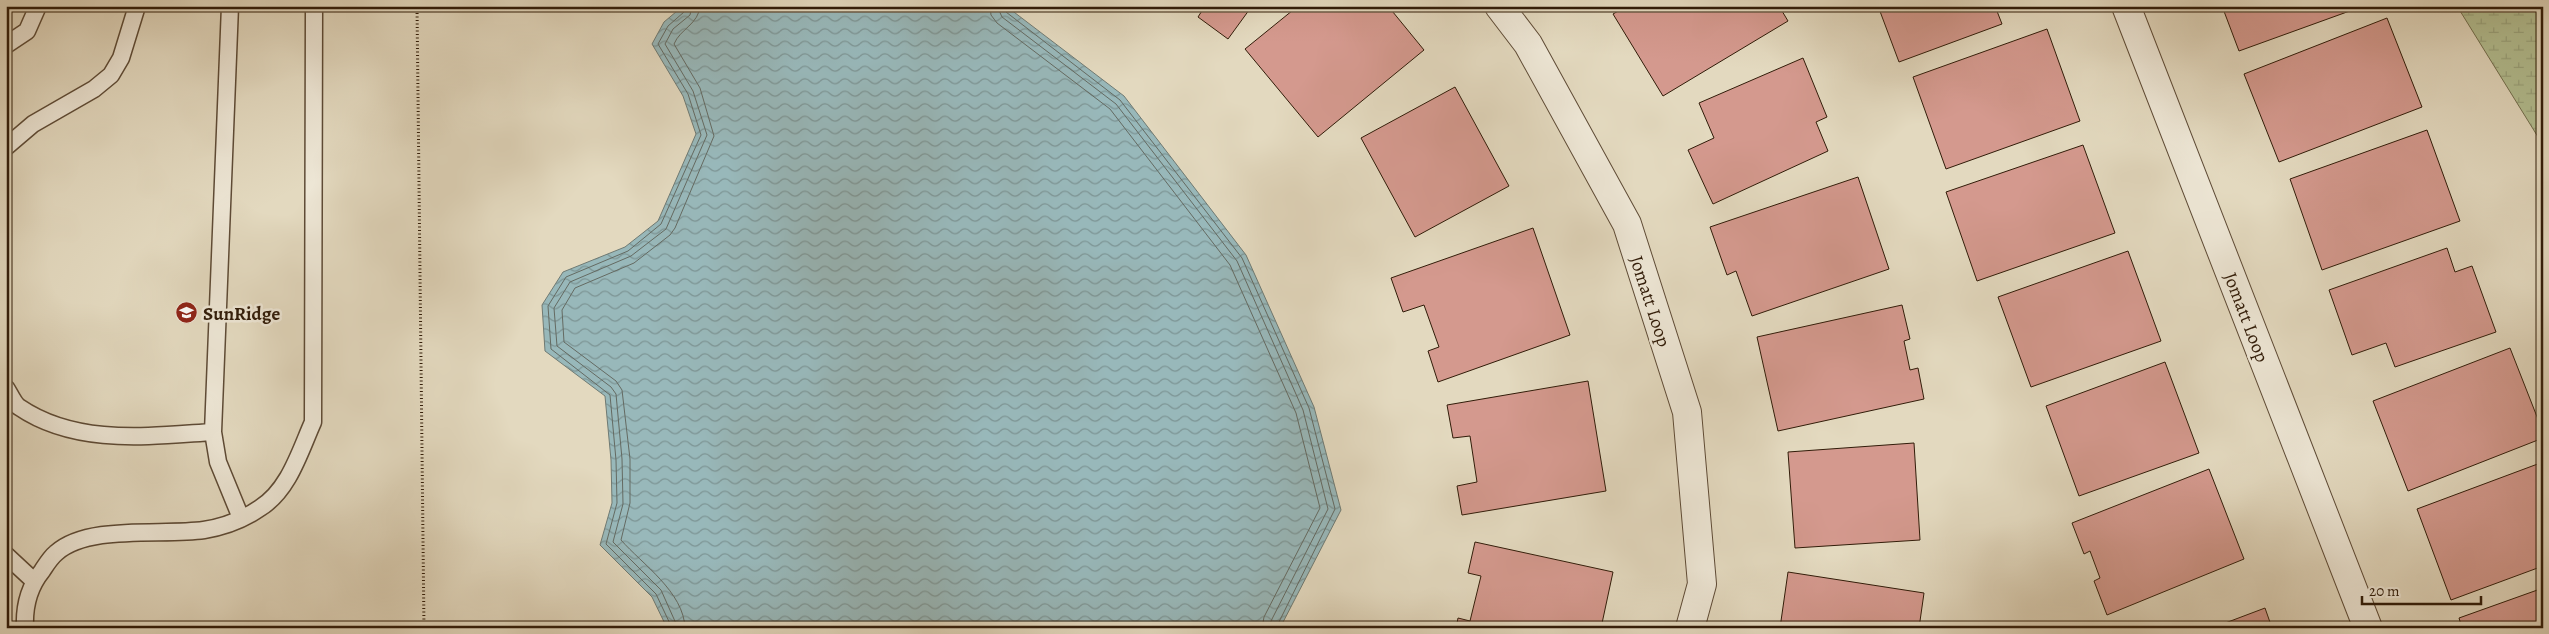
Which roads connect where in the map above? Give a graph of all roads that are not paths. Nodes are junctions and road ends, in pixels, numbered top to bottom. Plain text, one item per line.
1 (38, 6) edge
2 (138, 6) edge
3 (230, 6) edge
4 (314, 6) edge
5 (1499, 6) edge
6 (2126, 6) edge
7 (6, 45) edge
8 (6, 147) edge
9 (6, 388) edge
10 (214, 432) junction
11 (241, 518) junction
12 (6, 554) edge
13 (34, 581) junction
14 (24, 628) edge
15 (1690, 628) edge
16 (2368, 628) edge

1 - 7 lane
2 - 8 lane
3 - 10 lane
4 - 11 lane
5 - 15 street, Jomatt Loop
6 - 16 street, Jomatt Loop
9 - 10 lane
10 - 11 lane
11 - 13 lane
12 - 13 lane
13 - 14 lane

